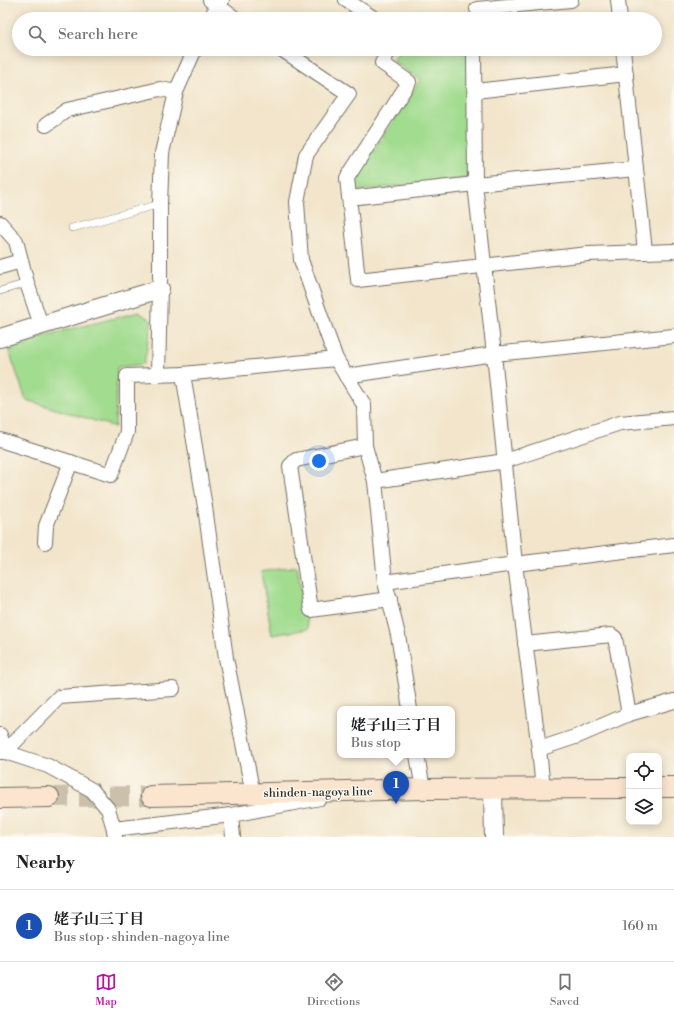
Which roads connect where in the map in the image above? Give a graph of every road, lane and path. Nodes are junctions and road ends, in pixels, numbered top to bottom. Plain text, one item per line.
1 (346, 0) edge
2 (571, 0) edge
3 (618, 0) edge
4 (216, 2) edge
5 (477, 9) edge
6 (212, 12) edge
7 (228, 12) edge
8 (364, 12) edge
9 (619, 12) edge
10 (192, 56) edge
11 (292, 56) edge
12 (386, 56) edge
13 (474, 56) edge
14 (624, 56) edge
15 (626, 74) junction
16 (475, 91) junction
17 (176, 92) junction
18 (46, 124) dead end
19 (636, 169) junction
20 (475, 184) junction
21 (349, 198) junction
22 (160, 204) junction
23 (0, 223) edge
24 (72, 228) dead end
25 (645, 251) junction
26 (674, 251) edge
27 (21, 261) junction
28 (484, 266) junction
29 (0, 267) edge
30 (27, 283) junction
31 (160, 289) junction
32 (0, 290) edge
33 (41, 325) junction
34 (674, 336) edge
35 (0, 338) edge
36 (494, 354) junction
37 (336, 358) junction
38 (158, 374) junction
39 (183, 374) junction
40 (346, 376) junction
41 (674, 418) edge
42 (0, 440) edge
43 (365, 446) junction
44 (504, 461) junction
45 (71, 462) junction
46 (375, 481) junction
47 (45, 542) dead end
48 (674, 545) edge
49 (515, 564) junction
50 (386, 582) junction
51 (390, 599) junction
52 (525, 644) junction
53 (173, 689) dead end
54 (674, 701) edge
55 (410, 706) edge
56 (629, 714) junction
57 (0, 735) edge
58 (539, 749) junction
59 (2, 752) edge
60 (418, 758) edge
61 (662, 787) edge
62 (674, 787) edge
63 (626, 788) edge
64 (423, 789) junction
65 (543, 789) junction
66 (493, 790) junction
67 (345, 792) junction
68 (252, 794) junction
69 (151, 796) tunnel mouth
70 (49, 797) tunnel mouth
71 (0, 798) edge
72 (231, 815) junction
73 (115, 833) edge
74 (234, 837) edge
75 (494, 837) edge

1 - 8 street
2 - 5 street
3 - 9 street
4 - 6 street
4 - 7 street
10 - 17 street
11 - 37 street
12 - 21 street
13 - 16 street
14 - 15 street
15 - 16 street
15 - 19 street
16 - 20 street
17 - 18 street
17 - 22 street
19 - 20 street
19 - 25 street
20 - 21 street
20 - 28 street
21 - 28 street
22 - 24 lane
22 - 31 street
23 - 27 street
25 - 26 street
25 - 28 street
27 - 29 street
27 - 30 street
28 - 36 street
30 - 32 lane
30 - 33 street
31 - 33 street
31 - 38 street
33 - 35 street
34 - 36 street
36 - 40 street
36 - 44 street
37 - 39 street
37 - 40 street
38 - 39 street
38 - 45 street
39 - 68 street
40 - 43 street
41 - 44 street
42 - 45 street
43 - 46 street
43 - 51 street
44 - 46 street
44 - 49 street
45 - 47 street
46 - 50 street
48 - 49 street
49 - 50 street
49 - 52 street
50 - 51 street
51 - 55 street
52 - 56 street
52 - 58 street
53 - 59 street
54 - 56 street
56 - 58 street
57 - 59 street
58 - 65 street
59 - 73 street
60 - 64 street
61 - 62 main road
63 - 65 main road, shinden-nagoya line
64 - 66 main road, shinden-nagoya line
64 - 67 main road, shinden-nagoya line
65 - 66 main road, shinden-nagoya line
66 - 75 street
67 - 68 main road, shinden-nagoya line
67 - 72 street
68 - 69 main road, shinden-nagoya line
70 - 71 main road
72 - 73 street
72 - 74 street

